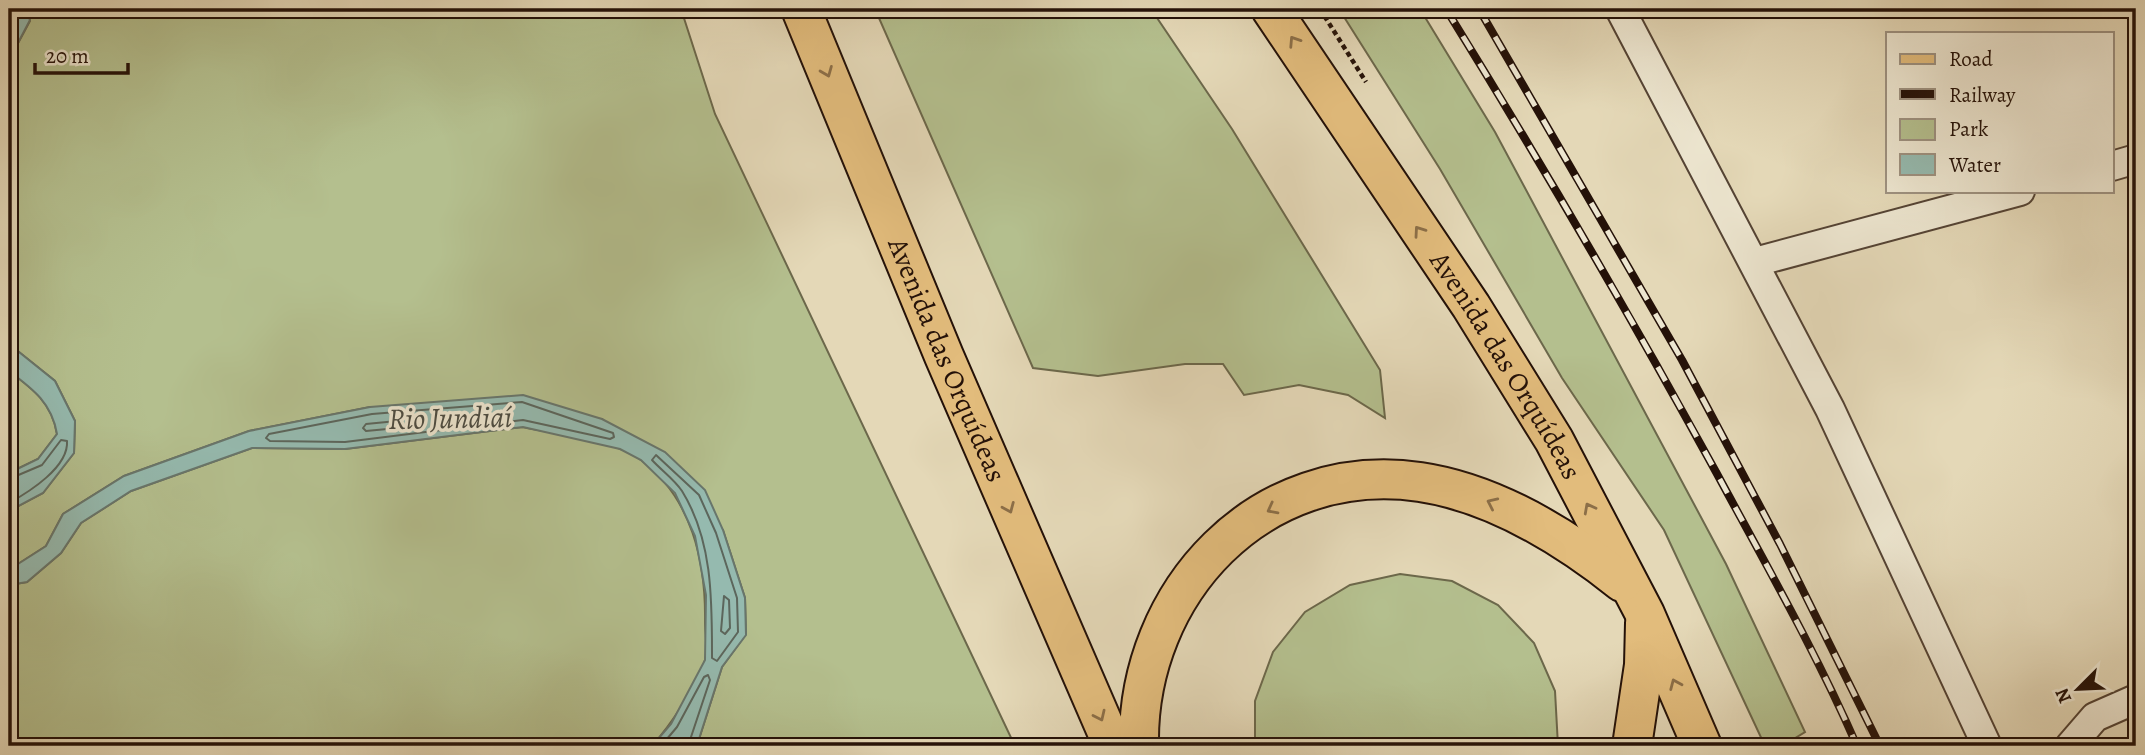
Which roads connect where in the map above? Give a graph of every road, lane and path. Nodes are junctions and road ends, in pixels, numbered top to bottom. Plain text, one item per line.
1 (801, 9) edge
2 (1271, 9) edge
3 (1630, 11) edge
4 (2136, 159) edge
5 (2114, 165) edge
6 (2016, 192) edge
7 (1755, 262) junction
8 (1639, 602) junction
9 (2136, 699) edge
10 (1114, 746) edge
11 (1139, 746) edge
12 (1632, 746) edge
13 (1702, 746) edge
14 (1987, 746) edge
15 (2070, 746) edge

1 -> 10 main road, Avenida das Orquídeas
8 -> 2 main road, Avenida das Orquídeas
3 - 7 street
4 - 5 street
6 - 7 street
7 - 14 street
8 -> 11 main road
8 - 12 main road
13 -> 8 main road, Avenida das Orquídeas
9 - 15 street

